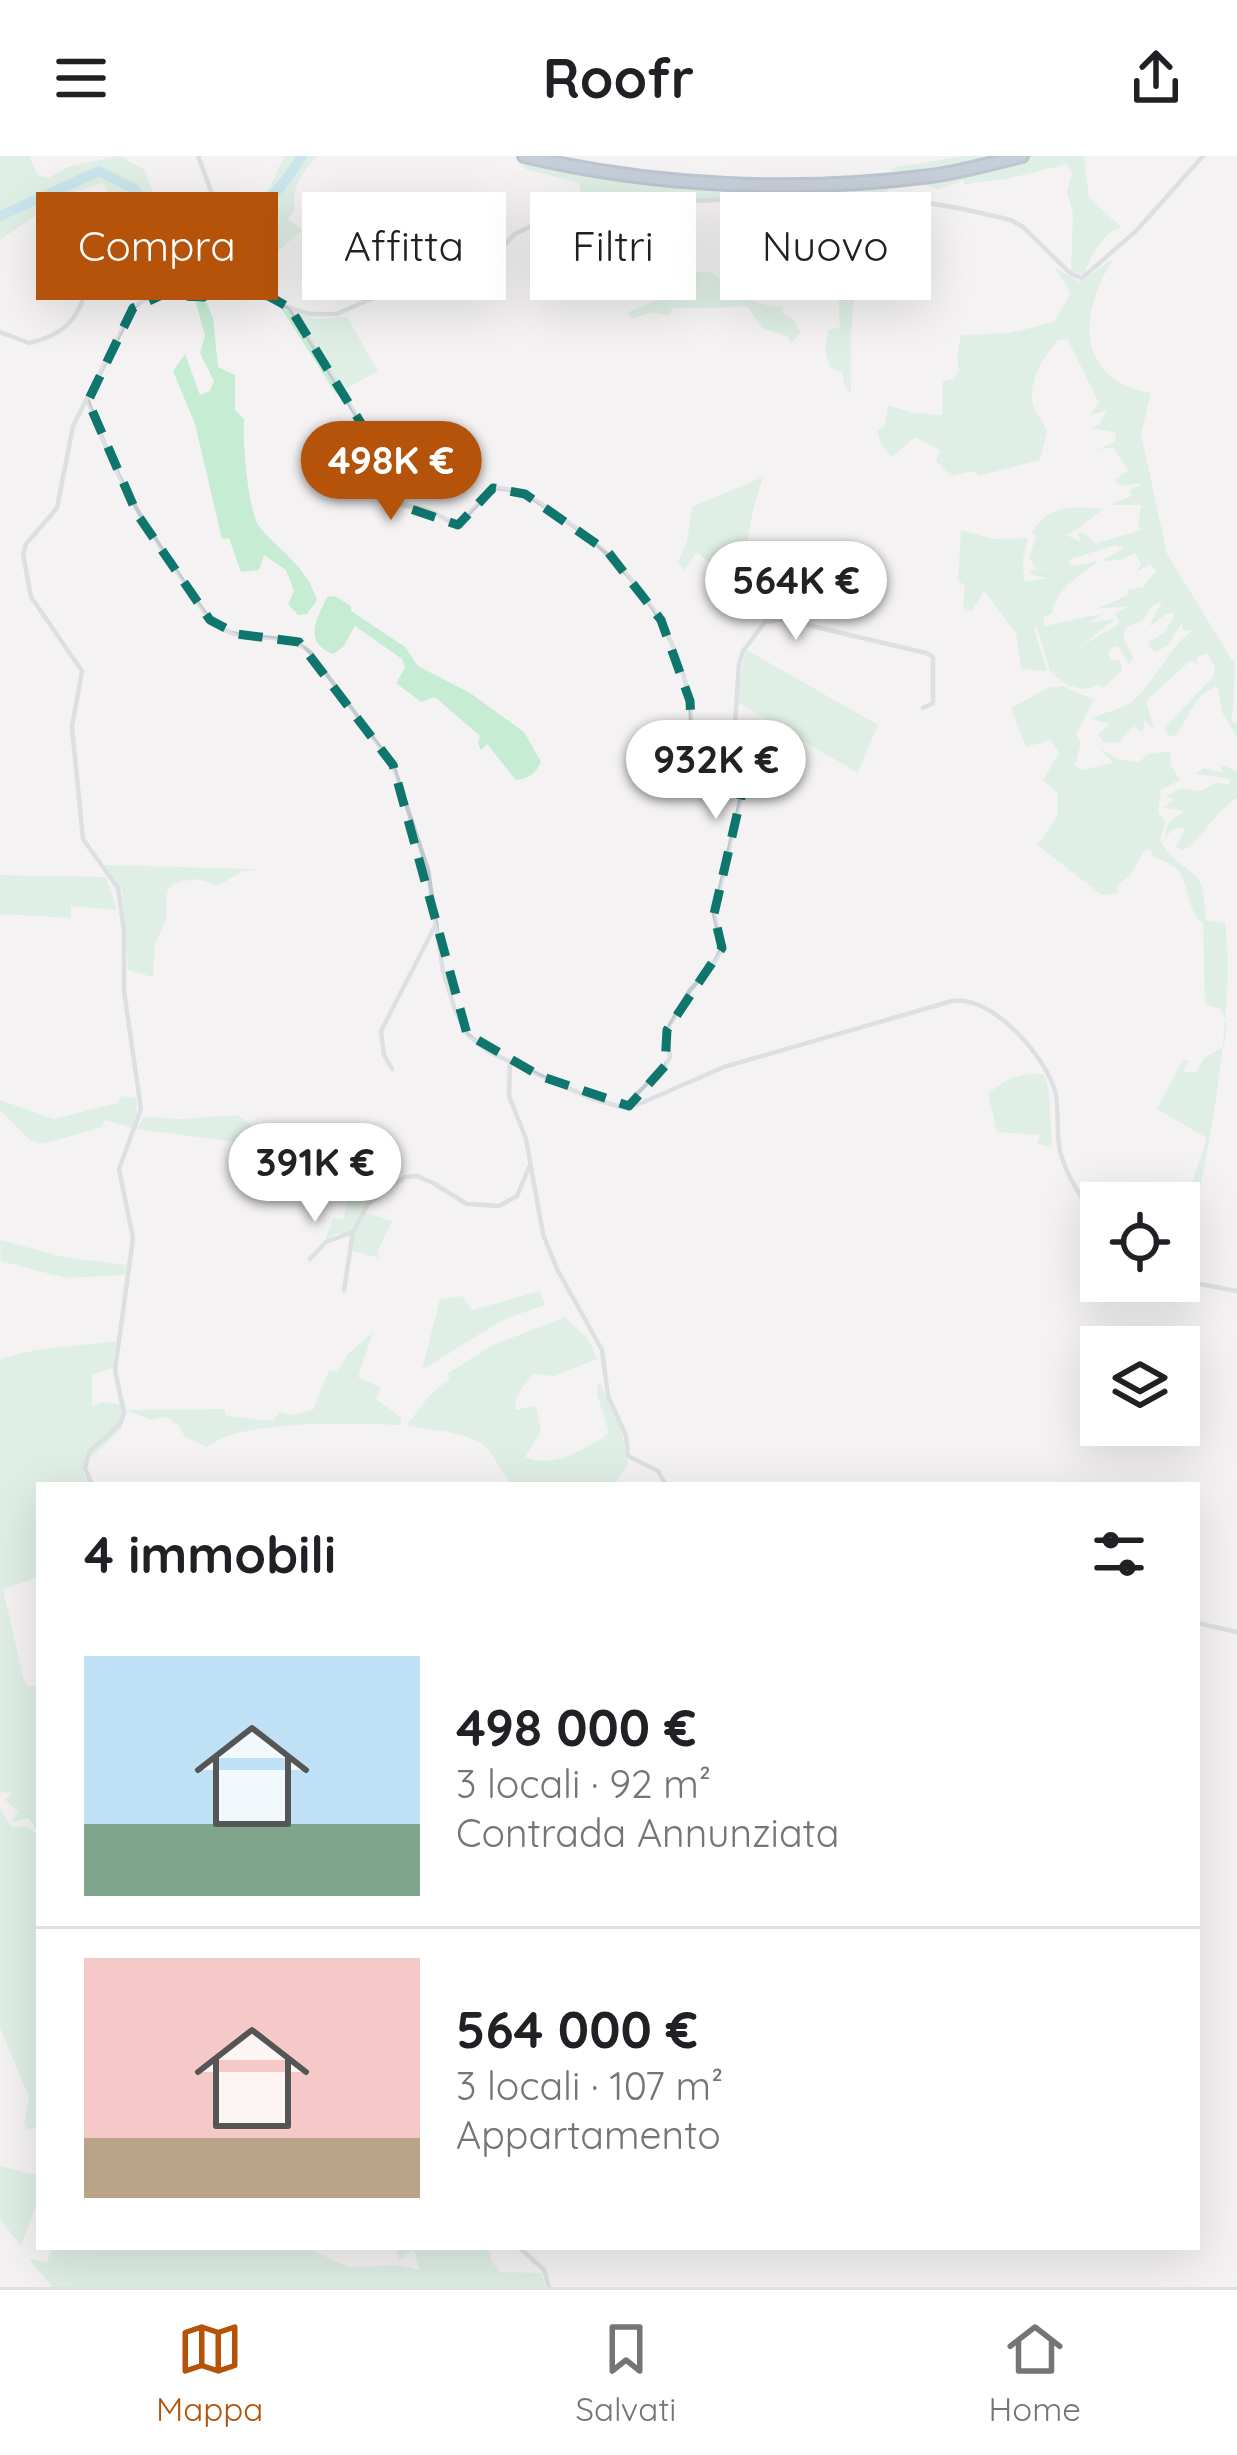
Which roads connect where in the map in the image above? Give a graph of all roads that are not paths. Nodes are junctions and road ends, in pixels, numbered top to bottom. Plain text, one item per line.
1 (198, 156) edge
2 (1022, 156) edge
3 (1203, 156) edge
4 (530, 158) edge
5 (212, 192) edge
6 (85, 300) edge
7 (144, 300) edge
8 (270, 300) edge
9 (290, 308) junction
10 (0, 332) edge
11 (88, 401) junction
12 (923, 708) dead end
13 (733, 756) junction
14 (436, 924) junction
15 (510, 1063) junction
16 (392, 1069) dead end
17 (625, 1107) junction
18 (530, 1165) junction
19 (1080, 1195) edge
20 (353, 1232) junction
21 (310, 1258) dead end
22 (1200, 1284) edge
23 (344, 1290) dead end
24 (1237, 1292) edge
25 (91, 1482) edge
26 (665, 1482) edge
27 (1200, 1624) edge
28 (1237, 1632) edge
29 (522, 2250) edge
30 (549, 2287) edge

1 - 5 street
2 - 4 highway
3 - 9 street
6 - 10 street
7 - 11 street
8 - 9 street
9 - 13 street
11 - 14 street
11 - 25 street
12 - 13 street
13 - 17 street
14 - 15 street
14 - 16 street
15 - 17 street
15 - 18 street
17 - 19 street
18 - 20 street
18 - 26 street
20 - 21 street
20 - 23 street
22 - 24 street
27 - 28 street
29 - 30 street

